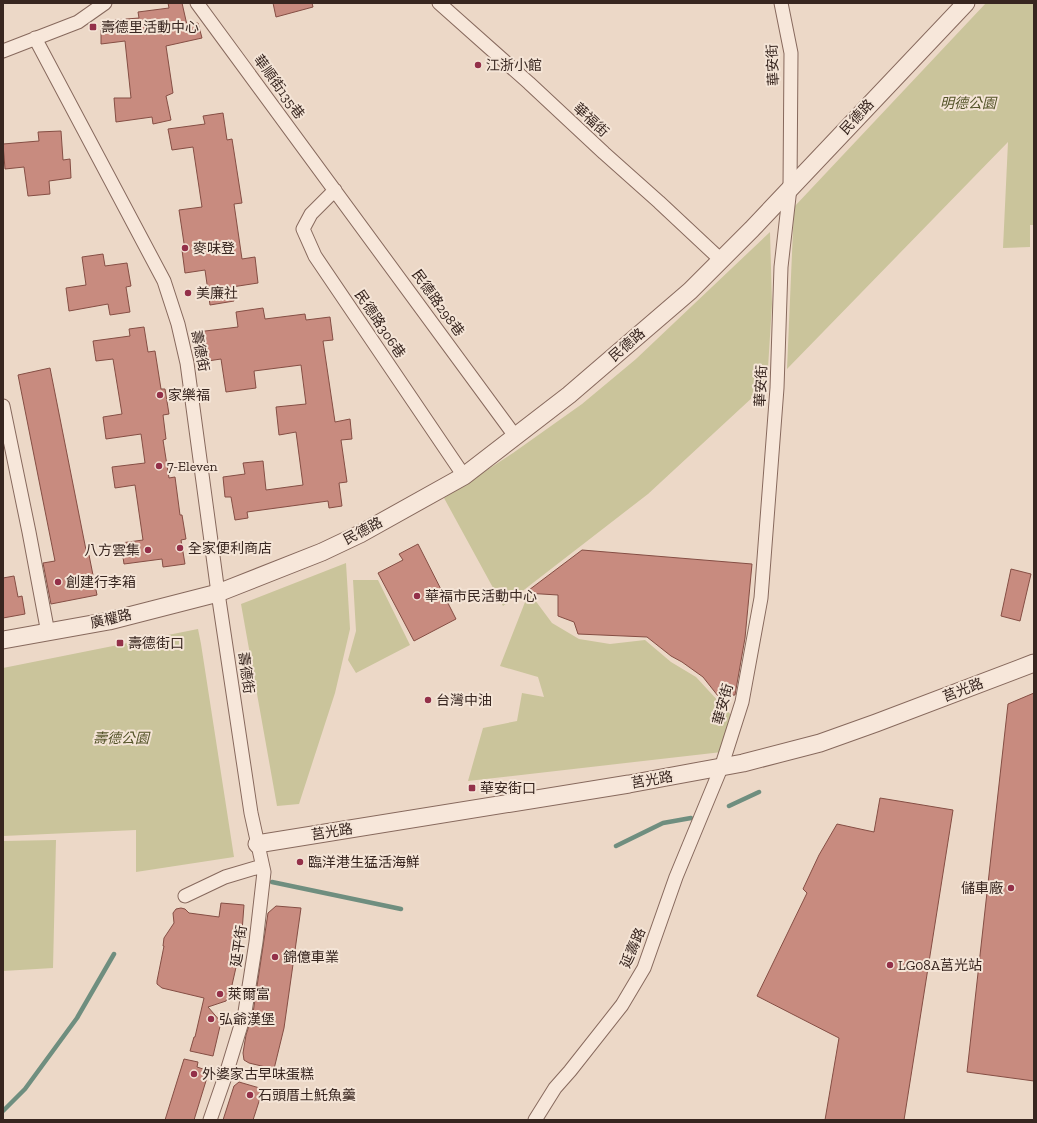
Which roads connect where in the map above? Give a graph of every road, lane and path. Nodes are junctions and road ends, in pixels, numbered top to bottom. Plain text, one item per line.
1 (105, 3) edge
2 (197, 3) edge
3 (440, 3) edge
4 (781, 3) edge
5 (966, 3) edge
6 (35, 38) junction
7 (3, 51) edge
8 (790, 188) junction
9 (335, 190) junction
10 (721, 260) junction
11 (3, 406) edge
12 (515, 436) junction
13 (464, 476) junction
14 (218, 593) junction
15 (48, 633) junction
16 (3, 640) edge
17 (1034, 663) edge
18 (721, 768) junction
19 (257, 844) junction
20 (262, 866) junction
21 (185, 896) dead end
22 (210, 1120) edge
23 (535, 1120) edge

1 - 6 street
2 - 9 street, 華順街135巷
3 - 10 street, 華福街
4 - 8 street, 華安街
5 - 8 street, 民德路
6 - 7 street
6 - 14 street, 壽德街
8 - 10 street, 民德路
8 - 18 street, 華安街
9 - 12 street, 民德路298巷
9 - 13 street, 民德路306巷
10 - 12 street, 民德路
11 - 15 street
12 - 13 street, 民德路
13 - 14 street, 民德路
14 - 15 street, 廣權路
14 - 19 street, 壽德街
15 - 16 street, 廣權路
17 - 18 street, 莒光路
18 - 19 street, 莒光路
18 - 23 street, 延壽路
19 - 20 street, 延平街
20 - 21 street
20 - 22 street, 延平街

